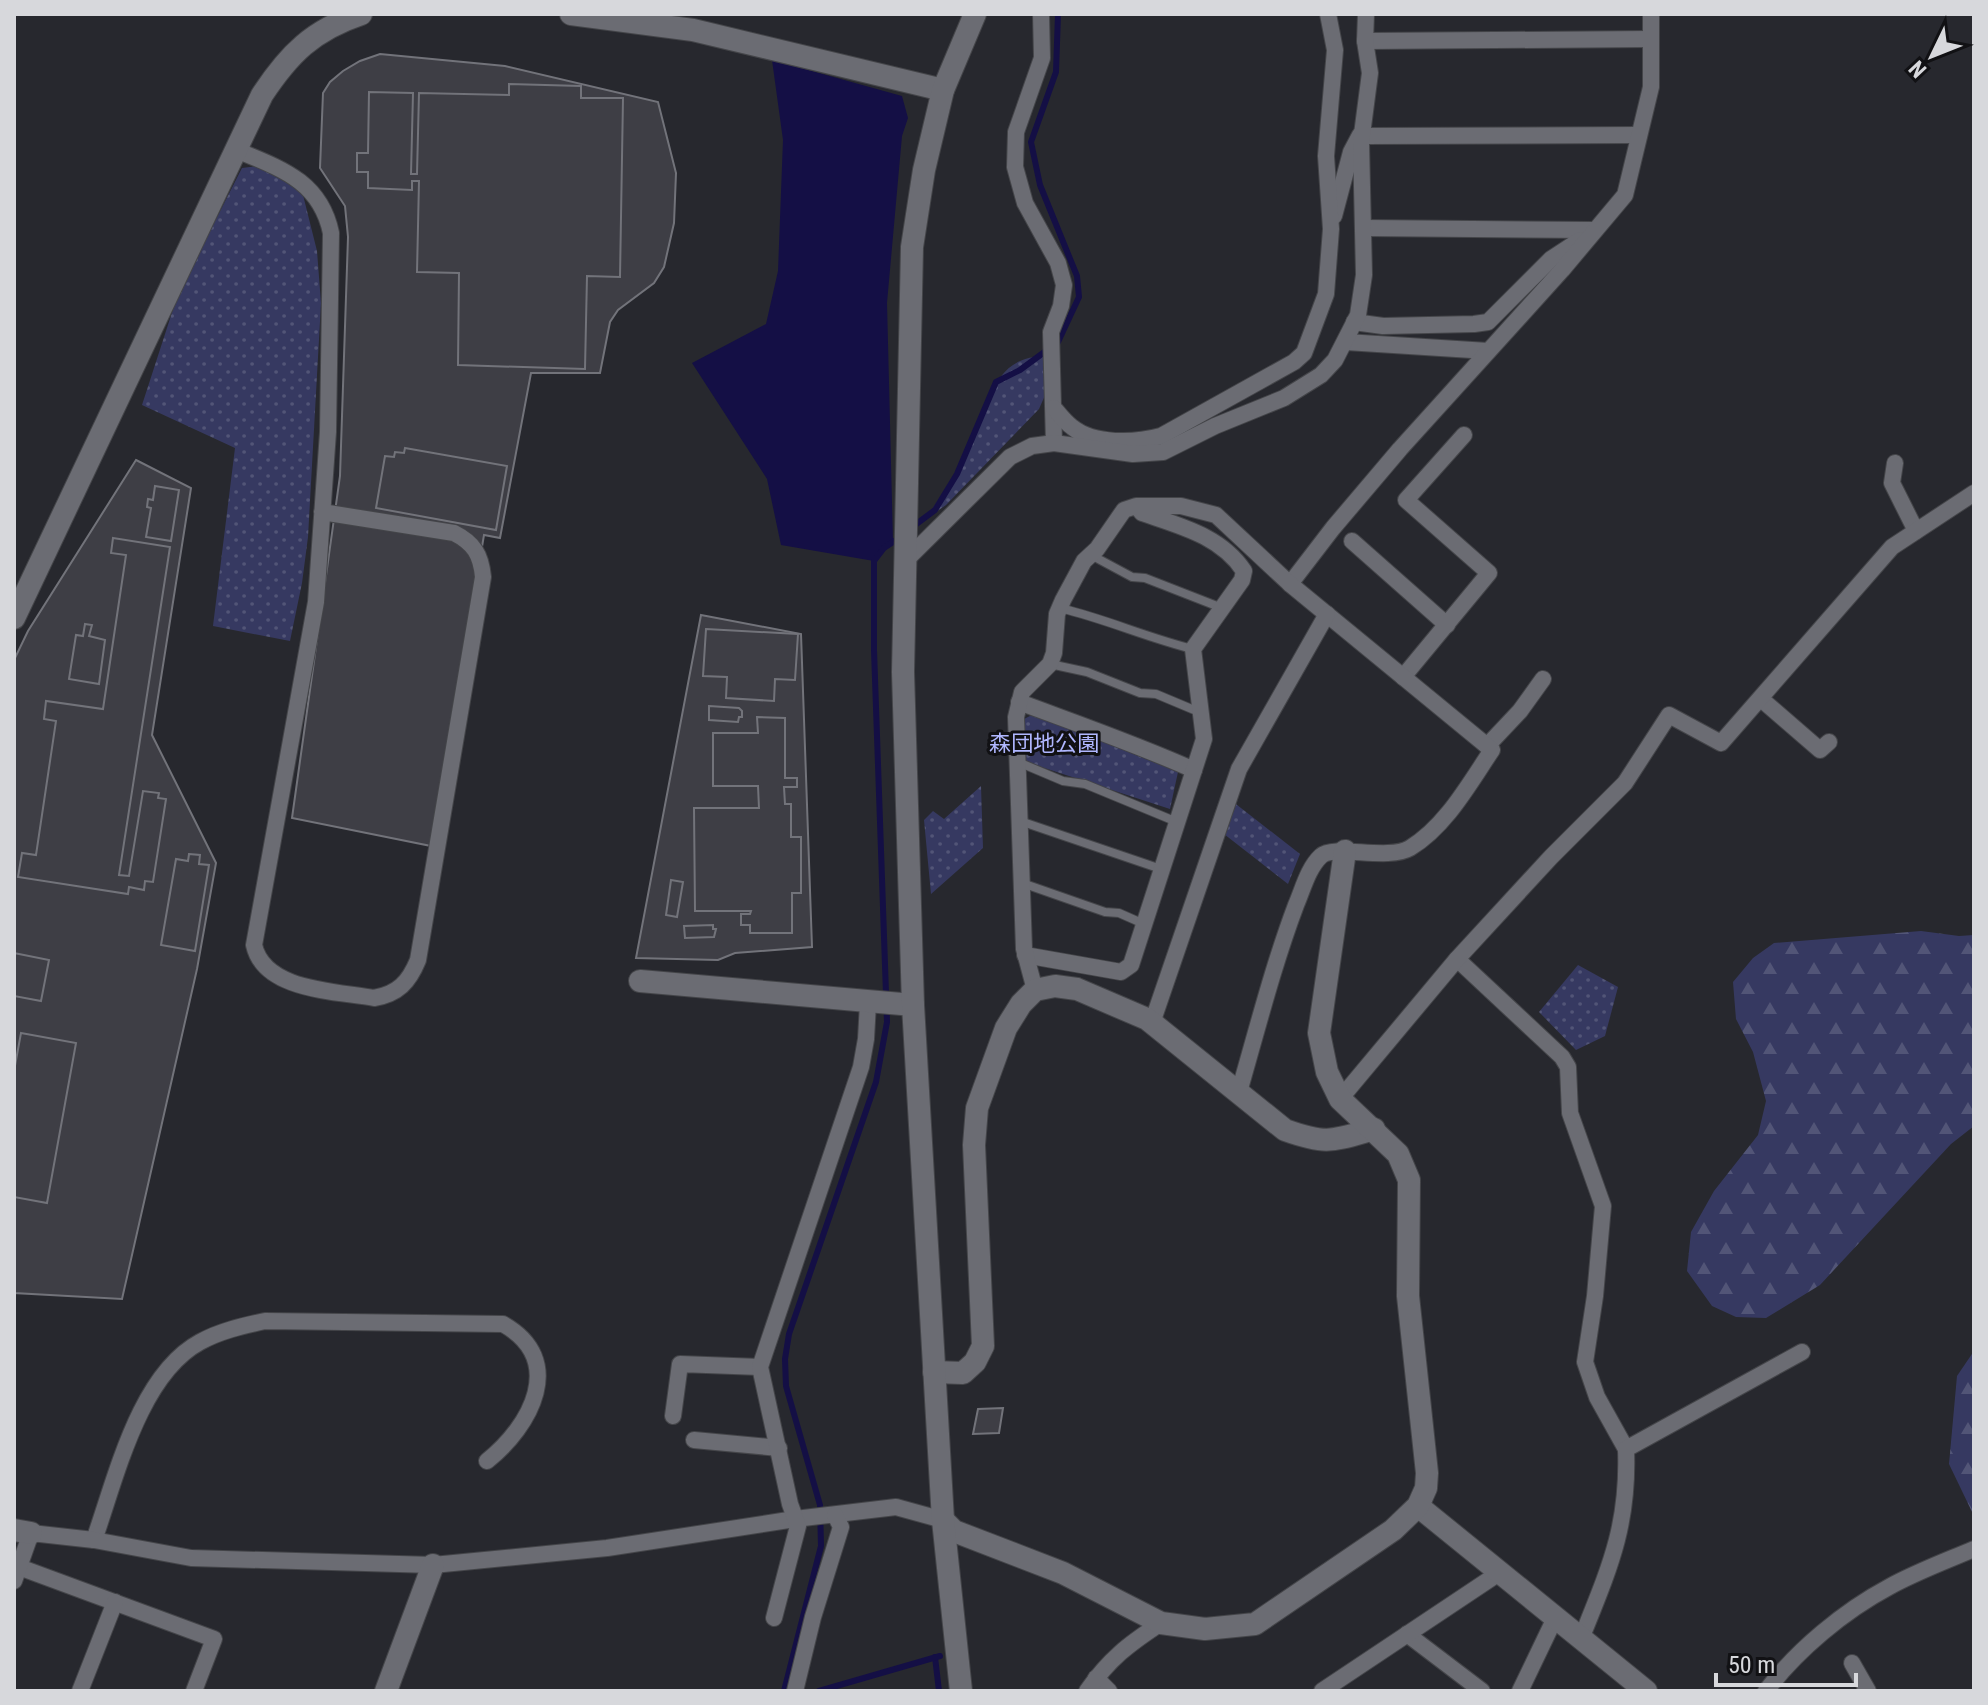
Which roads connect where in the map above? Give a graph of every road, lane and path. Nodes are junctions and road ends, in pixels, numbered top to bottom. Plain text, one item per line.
1 (361, 14) edge
2 (571, 14) edge
3 (975, 14) edge
4 (1041, 14) edge
5 (1328, 14) edge
6 (1366, 14) edge
7 (1651, 14) edge
8 (1651, 39) junction
9 (1365, 41) junction
10 (943, 90) junction
11 (1362, 133) junction
12 (1639, 135) junction
13 (234, 149) junction
14 (1364, 228) junction
15 (1331, 229) junction
16 (1595, 230) junction
17 (1354, 322) junction
18 (1346, 342) junction
19 (1488, 351) junction
20 (1054, 408) junction
21 (1464, 435) dead end
22 (1054, 443) junction
23 (1895, 463) dead end
24 (1974, 493) edge
25 (1136, 506) junction
26 (322, 512) junction
27 (1916, 531) junction
28 (1352, 541) dead end
29 (904, 555) junction
30 (1090, 555) junction
31 (1290, 584) junction
32 (1060, 607) junction
33 (1222, 608) junction
34 (1327, 614) junction
35 (14, 618) edge
36 (1447, 625) junction
37 (1193, 649) junction
38 (1050, 664) junction
39 (1403, 677) junction
40 (1543, 679) dead end
41 (1761, 699) junction
42 (1019, 702) junction
43 (1200, 713) junction
44 (1829, 742) dead end
45 (1487, 746) junction
46 (1017, 761) junction
47 (1194, 770) junction
48 (1020, 821) junction
49 (1177, 822) junction
50 (1345, 851) junction
51 (1162, 869) junction
52 (1022, 883) junction
53 (1144, 925) junction
54 (1025, 955) junction
55 (1457, 959) junction
56 (640, 981) dead end
57 (1035, 990) junction
58 (868, 1003) junction
59 (913, 1005) junction
60 (1152, 1023) junction
61 (1239, 1092) junction
62 (1340, 1099) junction
63 (1374, 1129) junction
64 (1802, 1352) dead end
65 (760, 1367) junction
66 (934, 1372) junction
67 (673, 1416) dead end
68 (694, 1440) dead end
69 (779, 1448) junction
70 (1626, 1449) junction
71 (487, 1461) dead end
72 (1418, 1506) junction
73 (835, 1515) junction
74 (795, 1519) junction
75 (943, 1520) junction
76 (23, 1532) edge
77 (94, 1540) junction
78 (1974, 1549) edge
79 (433, 1565) junction
80 (1499, 1573) junction
81 (17, 1574) edge
82 (115, 1602) junction
83 (774, 1618) dead end
84 (1555, 1618) junction
85 (1161, 1623) junction
86 (1407, 1634) junction
87 (1581, 1639) junction
88 (1852, 1663) dead end
89 (1092, 1684) edge
90 (80, 1691) edge
91 (194, 1691) edge
92 (386, 1691) edge
93 (795, 1691) edge
94 (961, 1691) edge
95 (1109, 1691) edge
96 (1322, 1691) edge
97 (1482, 1691) edge
98 (1520, 1691) edge
99 (1646, 1691) edge
100 (1766, 1691) edge
101 (1868, 1691) edge

1 - 13 street
2 - 10 street
3 - 10 street
4 - 20 street
5 - 15 street
6 - 9 street
7 - 8 street
8 - 9 street
8 - 12 street
9 - 11 street
10 - 29 street
11 - 12 street
11 - 14 street
11 - 15 street
12 - 16 street
13 - 26 street
13 - 35 street
14 - 16 street
14 - 17 street
15 - 20 street
16 - 17 street
16 - 19 street
17 - 18 street
18 - 19 street
18 - 22 street
19 - 31 street
20 - 22 street
21 - 36 street
22 - 29 street
23 - 27 street
24 - 27 street
25 - 30 street
25 - 31 street
25 - 33 street
26 - 26 street
27 - 41 street
28 - 36 street
29 - 59 street
30 - 32 street
30 - 33 lane
31 - 34 street
32 - 37 lane
32 - 38 street
33 - 37 street
34 - 39 street
34 - 60 street
36 - 39 street
37 - 43 street
38 - 42 street
38 - 43 lane
39 - 45 street
40 - 45 street
41 - 44 street
41 - 55 street
42 - 46 street
42 - 47 street
43 - 47 street
45 - 50 street
46 - 48 street
46 - 49 lane
47 - 49 street
48 - 51 lane
48 - 52 street
49 - 51 street
50 - 61 street
50 - 62 street
51 - 53 street
52 - 53 lane
52 - 54 street
53 - 54 street
54 - 57 street
55 - 62 street
55 - 70 street
56 - 58 street
57 - 60 street
57 - 66 street
58 - 59 street
58 - 65 street
59 - 66 street
60 - 61 street
61 - 63 street
62 - 63 street
63 - 72 street
64 - 70 street
65 - 67 street
65 - 69 street
66 - 75 street
68 - 69 street
69 - 74 street
70 - 87 street
71 - 77 street
72 - 80 street
72 - 85 street
73 - 74 street
73 - 75 street
73 - 93 street
74 - 79 street
74 - 83 street
75 - 85 street
75 - 94 street
76 - 77 street
76 - 81 street
77 - 79 street
78 - 100 street
79 - 92 street
80 - 84 street
80 - 86 street
81 - 82 street
82 - 90 street
82 - 91 street
84 - 87 street
84 - 98 street
85 - 89 street
86 - 96 street
86 - 97 street
87 - 99 street
88 - 101 street
89 - 95 street

